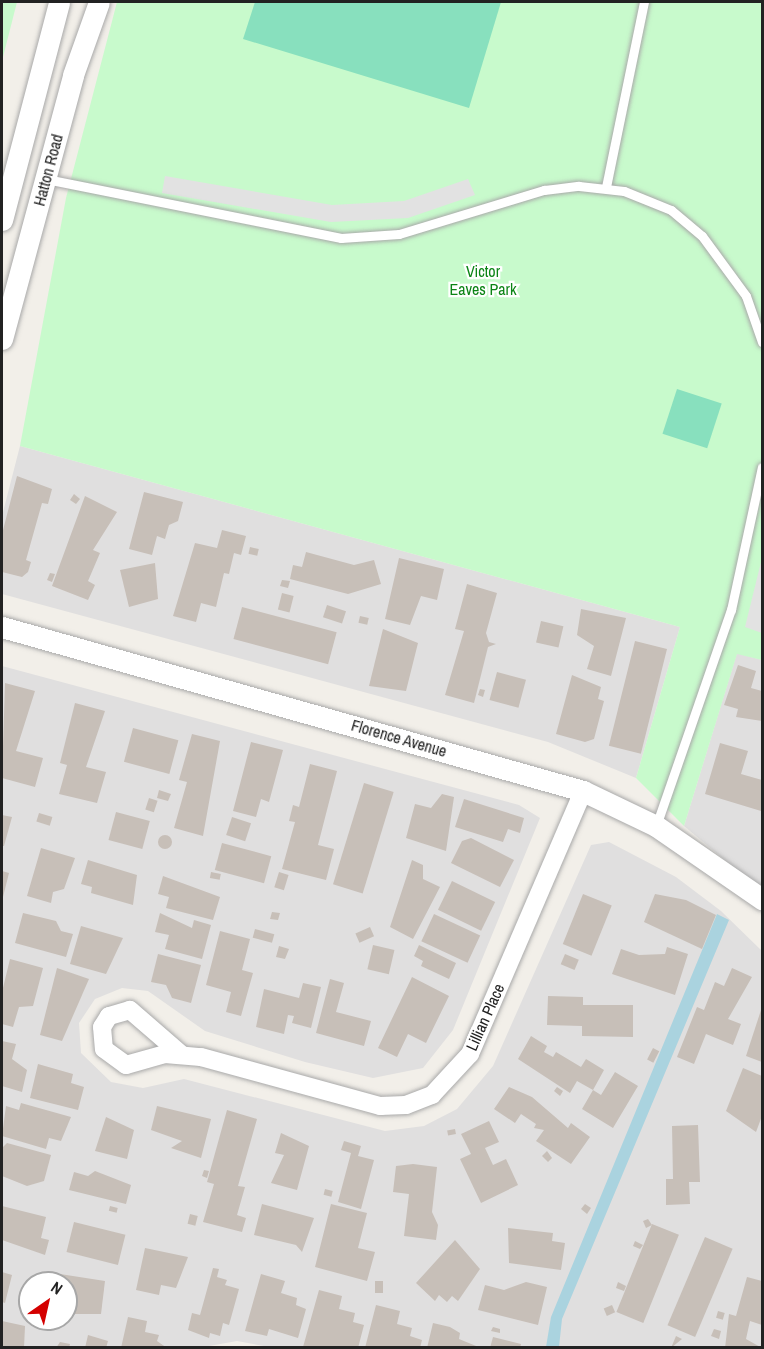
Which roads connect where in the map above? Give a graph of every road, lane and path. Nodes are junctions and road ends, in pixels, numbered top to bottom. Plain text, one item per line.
1 (59, 2) edge
2 (99, 2) edge
3 (644, 2) edge
4 (46, 179) junction
5 (606, 187) junction
6 (2, 220) edge
7 (2, 339) edge
8 (762, 342) edge
9 (762, 467) edge
10 (5, 630) edge
11 (583, 791) junction
12 (656, 826) junction
13 (762, 899) edge
14 (182, 1055) junction

1 - 6 street, Hatton Road
2 - 4 street, Hatton Road
3 - 5 lane
4 - 5 lane
4 - 7 street, Hatton Road
5 - 8 lane
9 - 12 lane
10 - 11 street, Florence Avenue
11 - 12 street, Florence Avenue
11 - 14 street, Lillian Place
12 - 13 street, Florence Avenue
14 - 14 street, Lillian Place

